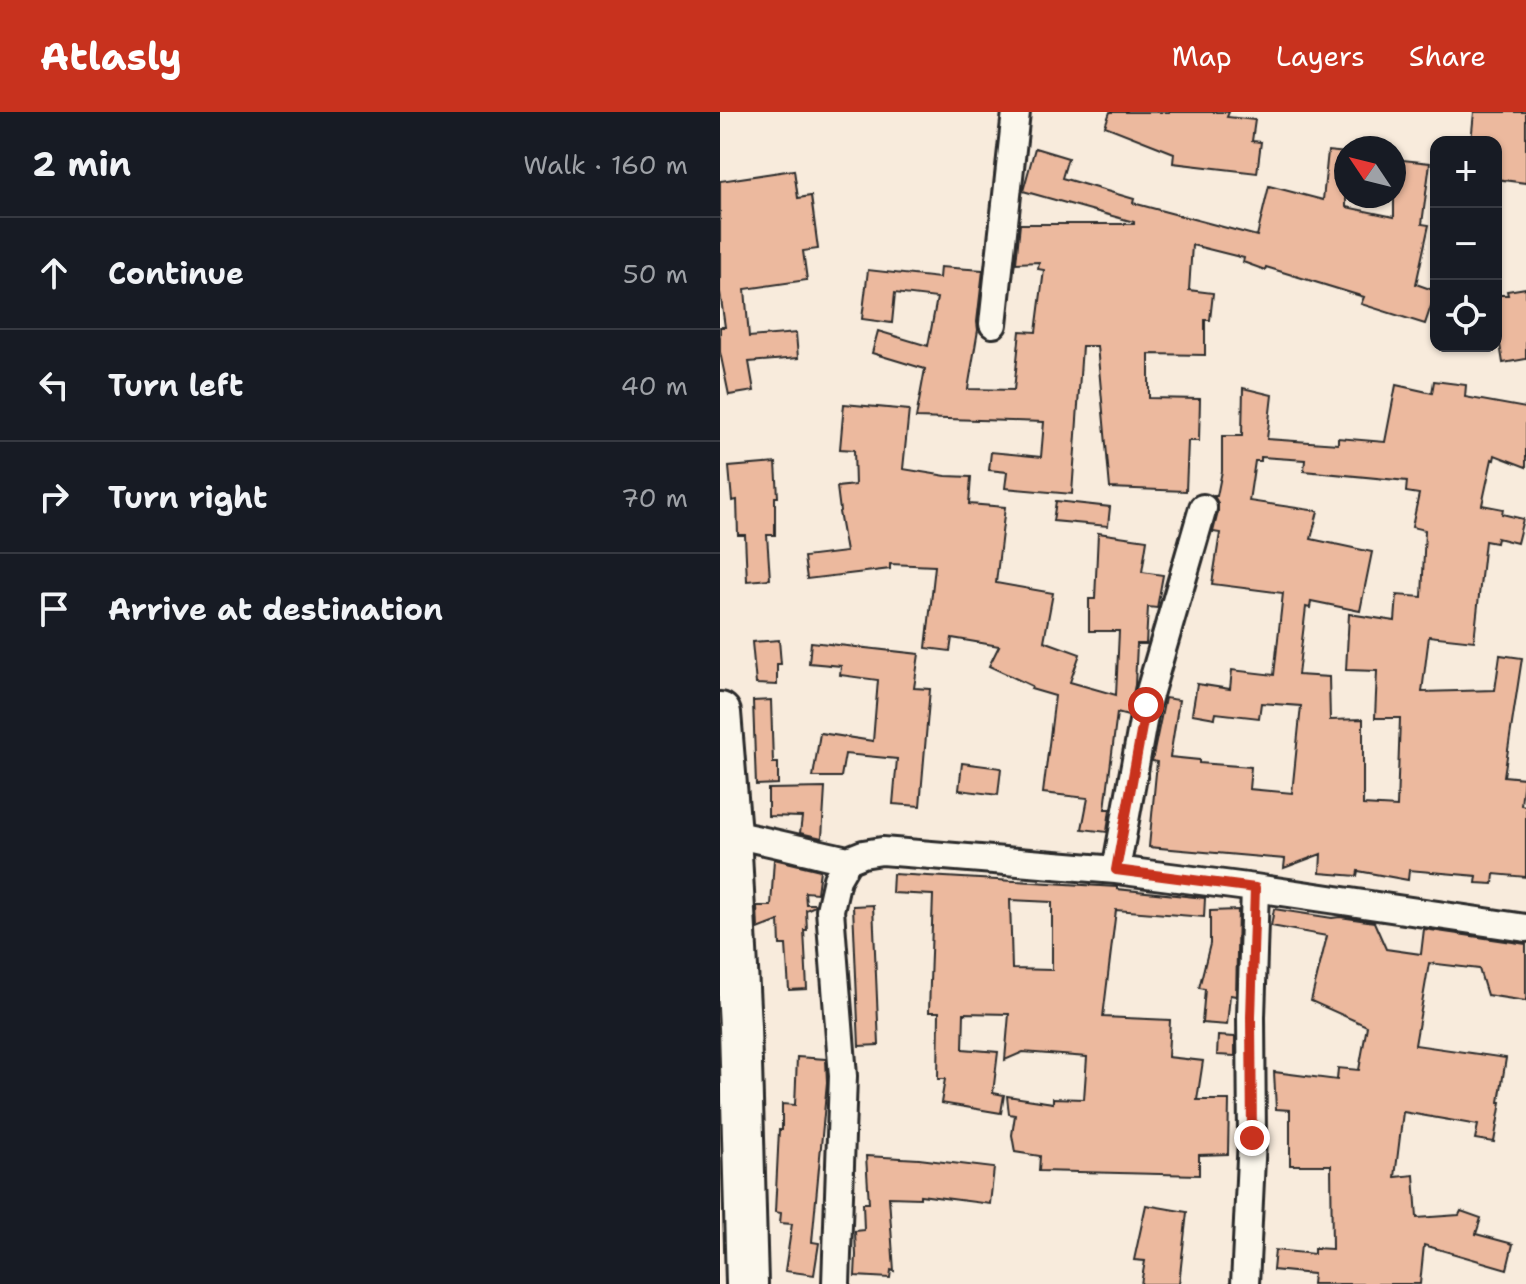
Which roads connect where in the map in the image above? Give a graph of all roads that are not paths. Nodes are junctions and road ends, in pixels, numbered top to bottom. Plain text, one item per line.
1 (1016, 112) edge
2 (993, 324) dead end
3 (1203, 508) dead end
4 (720, 713) edge
5 (730, 834) junction
6 (848, 860) junction
7 (1116, 870) junction
8 (1255, 888) junction
9 (1526, 928) edge
10 (747, 1284) edge
11 (836, 1284) edge
12 (1245, 1284) edge

1 - 2 street
3 - 7 street
4 - 5 main road
5 - 6 street
5 - 10 main road
6 - 7 street
6 - 11 street
7 - 8 street
8 - 9 street
8 - 12 street

